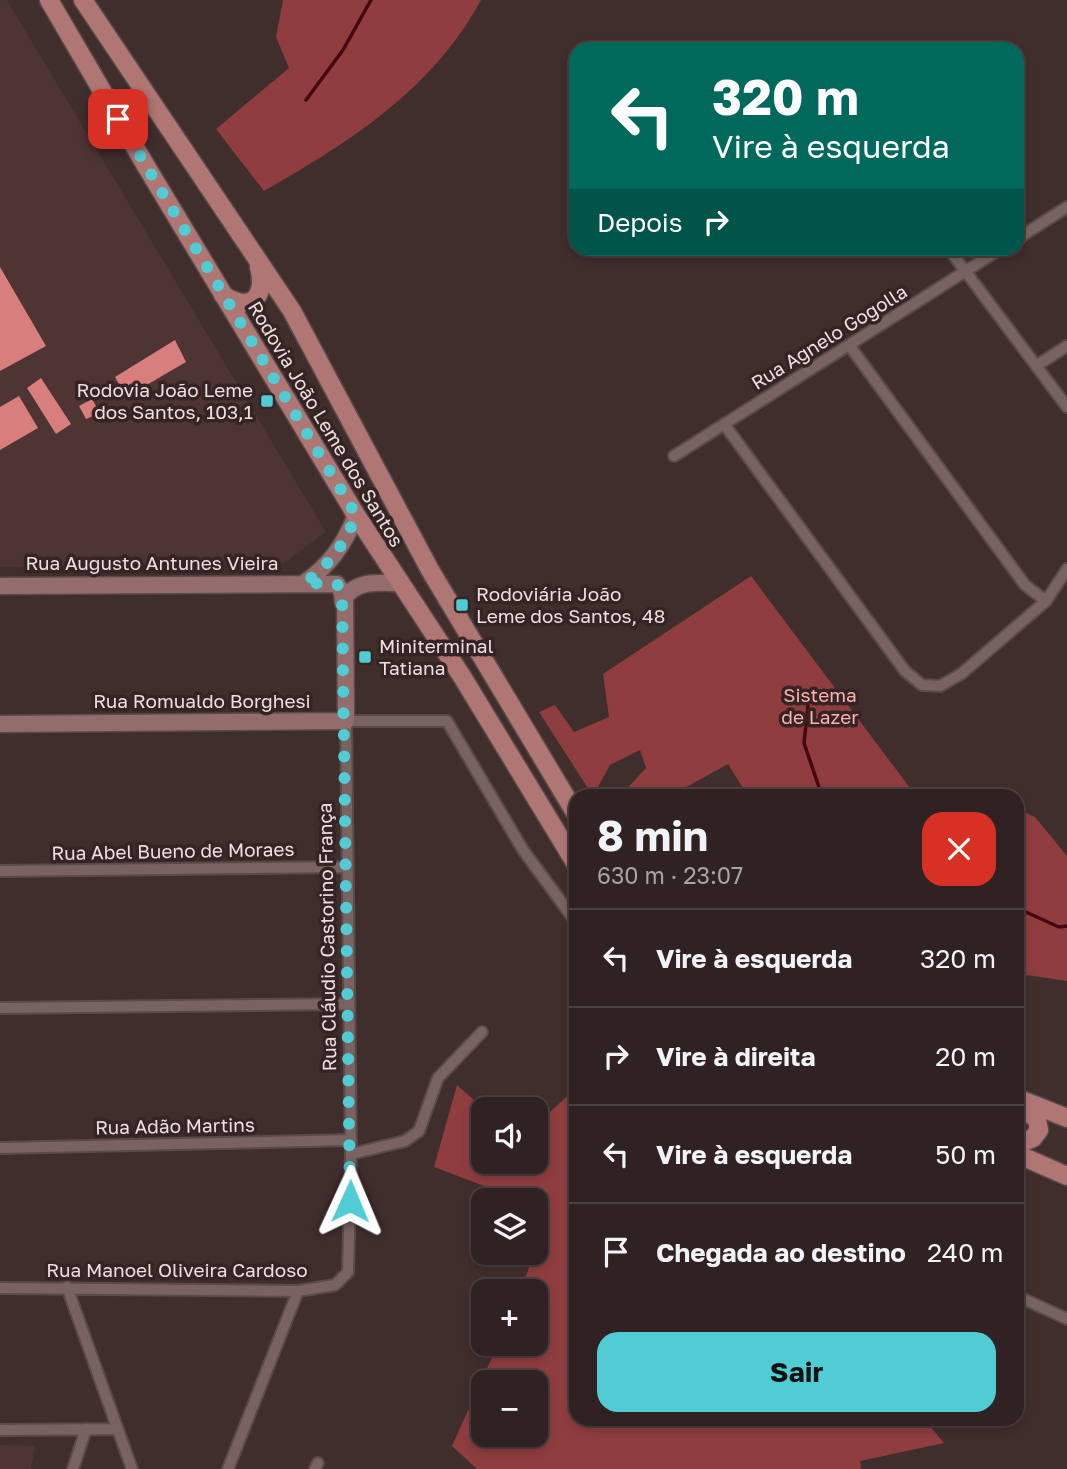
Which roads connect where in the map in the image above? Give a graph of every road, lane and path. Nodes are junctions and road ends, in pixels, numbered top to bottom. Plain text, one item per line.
1 (49, 0) edge
2 (83, 0) edge
3 (1067, 208) edge
4 (1024, 235) edge
5 (253, 252) junction
6 (954, 256) edge
7 (990, 256) edge
8 (965, 272) junction
9 (223, 295) junction
10 (849, 345) junction
11 (1067, 346) edge
12 (1036, 366) junction
13 (1067, 407) edge
14 (724, 424) junction
15 (674, 456) dead end
16 (356, 515) junction
17 (1067, 569) edge
18 (304, 583) junction
19 (398, 583) junction
20 (337, 584) joint
21 (0, 586) edge
22 (1046, 601) junction
23 (343, 603) junction
24 (346, 721) junction
25 (0, 724) edge
26 (569, 802) edge
27 (569, 852) edge
28 (347, 866) junction
29 (0, 871) edge
30 (569, 914) edge
31 (349, 1004) junction
32 (0, 1008) edge
33 (482, 1032) dead end
34 (1024, 1102) edge
35 (1024, 1106) edge
36 (1067, 1118) edge
37 (351, 1140) junction
38 (1024, 1142) edge
39 (0, 1148) edge
40 (351, 1154) junction
41 (1024, 1157) edge
42 (1067, 1176) edge
43 (348, 1272) joint
44 (67, 1287) junction
45 (0, 1288) edge
46 (298, 1291) junction
47 (1024, 1299) edge
48 (1067, 1319) edge
49 (86, 1429) junction
50 (117, 1429) junction
51 (0, 1430) edge
52 (73, 1469) edge
53 (132, 1469) edge
54 (228, 1469) edge

1 - 9 main road, Rodovia João Leme dos Santos
2 - 5 main road, Rodovia João Leme dos Santos
3 - 4 street
5 - 9 main road
5 - 26 main road, Rodovia João Leme dos Santos
6 - 8 street
7 - 8 street, Rua Agnelo Gogolla
8 - 10 street, Rua Agnelo Gogolla
8 - 12 street
9 - 16 main road, Rodovia João Leme dos Santos
10 - 14 street, Rua Agnelo Gogolla
10 - 22 street
11 - 12 street
12 - 13 street
14 - 15 street, Rua Agnelo Gogolla
14 - 22 street
16 - 18 street, Rua Augusto Antunes Vieira
16 - 19 main road, Rodovia João Leme dos Santos
17 - 22 street
18 - 20 street, Rua Augusto Antunes Vieira
18 - 21 street, Rua Augusto Antunes Vieira
19 - 23 street
19 - 27 main road, Rodovia João Leme dos Santos
20 - 23 street, Rua Cláudio Castorino França
23 - 24 street, Rua Cláudio Castorino França
24 - 25 street, Rua Romualdo Borghesi
24 - 28 street, Rua Cláudio Castorino França
24 - 30 street, Rua Romualdo Borghesi
28 - 29 street, Rua Abel Bueno de Moraes
28 - 31 street, Rua Cláudio Castorino França
31 - 32 street
31 - 37 street, Rua Cláudio Castorino França
33 - 40 street
34 - 36 main road
35 - 38 main road
37 - 39 street, Rua Adão Martins
37 - 40 street, Rua Cláudio Castorino França
40 - 43 street, Rua Cláudio Castorino França
41 - 42 main road
43 - 46 street, Rua Manoel Oliveira Cardoso
44 - 45 street, Rua Manoel Oliveira Cardoso
44 - 46 street, Rua Manoel Oliveira Cardoso
44 - 50 street
46 - 54 street
47 - 48 street
49 - 50 street
49 - 51 street
49 - 52 street
50 - 53 street

